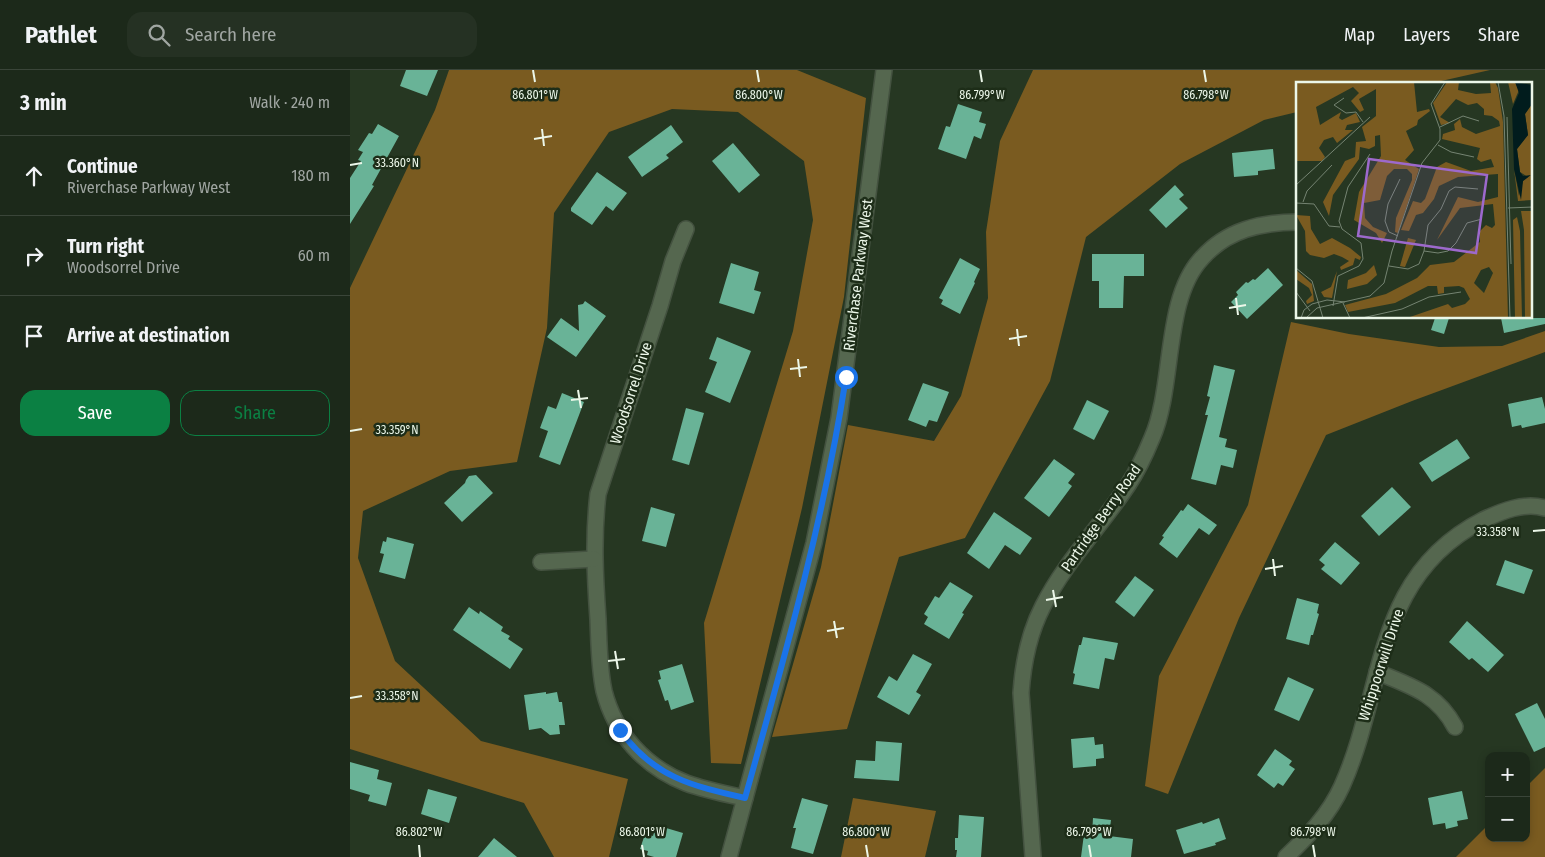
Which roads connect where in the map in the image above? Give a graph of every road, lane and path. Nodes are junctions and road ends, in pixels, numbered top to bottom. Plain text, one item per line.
1 (884, 70) edge
2 (1296, 222) edge
3 (686, 229) dead end
4 (1545, 508) edge
5 (594, 559) junction
6 (541, 562) dead end
7 (1377, 672) junction
8 (1455, 727) dead end
9 (745, 798) junction
10 (729, 857) edge
11 (1033, 857) edge
12 (1286, 857) edge

1 - 9 street, Riverchase Parkway West
2 - 11 street, Partridge Berry Road
3 - 5 street, Woodsorrel Drive
4 - 7 street, Whippoorwill Drive
5 - 6 street
5 - 9 street, Woodsorrel Drive
7 - 8 street
7 - 12 street, Whippoorwill Drive
9 - 10 street, Riverchase Parkway West

